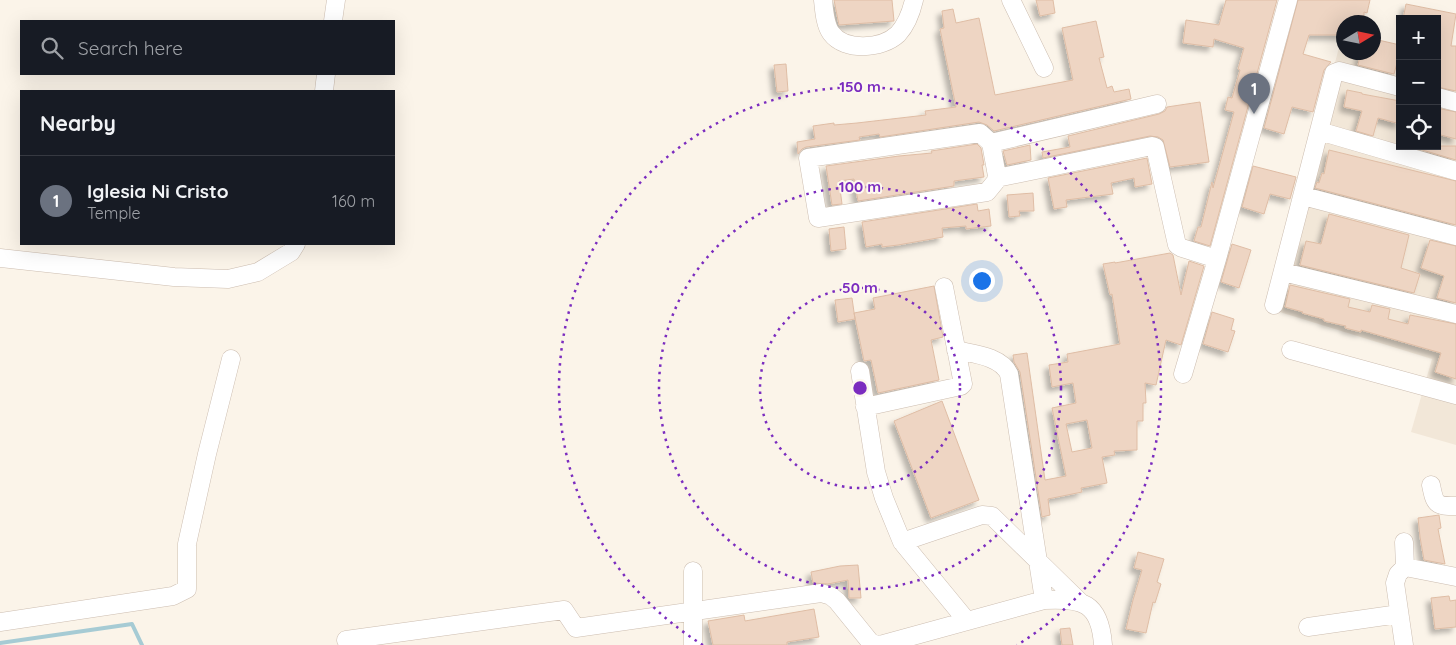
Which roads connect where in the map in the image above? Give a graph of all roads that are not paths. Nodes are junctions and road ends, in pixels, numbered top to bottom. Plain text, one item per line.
1 (336, 0) edge
2 (823, 0) edge
3 (914, 0) edge
4 (1011, 0) edge
5 (1288, 0) edge
6 (333, 20) edge
7 (1044, 68) dead end
8 (326, 75) edge
9 (1396, 86) edge
10 (324, 90) edge
11 (1441, 98) edge
12 (1456, 102) edge
13 (1157, 104) dead end
14 (1319, 131) junction
15 (991, 143) junction
16 (1456, 171) edge
17 (997, 178) junction
18 (1303, 196) junction
19 (1456, 236) edge
20 (295, 245) edge
21 (0, 258) edge
22 (1217, 259) junction
23 (1283, 272) junction
24 (944, 287) dead end
25 (1274, 304) dead end
26 (1456, 314) edge
27 (956, 350) junction
28 (1291, 350) dead end
29 (231, 359) dead end
30 (860, 371) dead end
31 (1183, 374) dead end
32 (1456, 395) edge
33 (865, 407) junction
34 (1431, 485) dead end
35 (1456, 506) edge
36 (902, 542) junction
37 (1404, 542) dead end
38 (1038, 562) junction
39 (1405, 567) junction
40 (692, 571) dead end
41 (1456, 577) edge
42 (1044, 600) junction
43 (1080, 602) junction
44 (692, 612) junction
45 (1399, 614) junction
46 (967, 621) junction
47 (0, 622) edge
48 (1308, 627) dead end
49 (346, 640) dead end
50 (693, 645) edge
51 (1103, 645) edge
52 (1404, 645) edge

1 - 6 street
2 - 3 street
4 - 7 street
5 - 22 street
8 - 10 street
9 - 14 street
11 - 12 street
13 - 15 street
14 - 16 street
14 - 18 street
15 - 17 street
15 - 17 street
17 - 22 street
18 - 19 street
18 - 23 street
20 - 21 street
22 - 31 street
23 - 25 street
23 - 26 street
24 - 27 street
27 - 33 street
27 - 38 street
28 - 32 street
29 - 47 street
30 - 33 street
33 - 36 street
34 - 35 street
36 - 38 street
36 - 46 street
37 - 39 street
38 - 42 street
38 - 43 street
39 - 41 street
39 - 45 street
40 - 44 street
42 - 43 street
42 - 46 street
43 - 51 street
44 - 46 street
44 - 49 street
44 - 50 street
45 - 48 street
45 - 52 street

